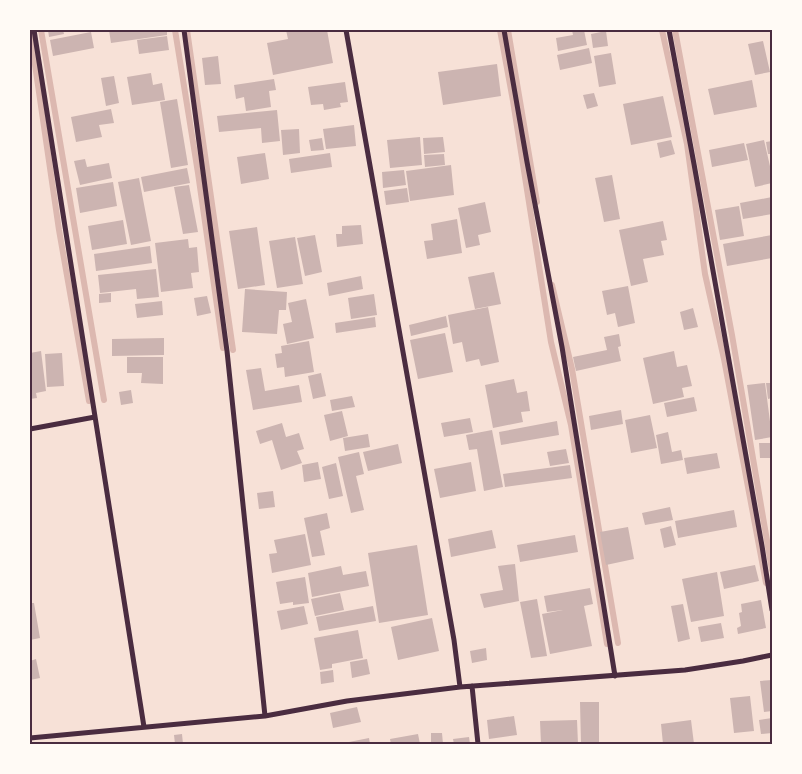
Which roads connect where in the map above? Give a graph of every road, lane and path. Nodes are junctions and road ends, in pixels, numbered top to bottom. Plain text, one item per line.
1 (34, 30) edge
2 (184, 30) edge
3 (346, 30) edge
4 (504, 30) edge
5 (668, 30) edge
6 (95, 417) junction
7 (30, 429) edge
8 (772, 610) edge
9 (772, 655) edge
10 (615, 676) junction
11 (472, 686) junction
12 (460, 687) junction
13 (265, 716) junction
14 (144, 727) junction
15 (30, 738) edge
16 (478, 744) edge

1 - 6 street
2 - 13 street
3 - 12 street
4 - 10 street
5 - 8 street
6 - 7 street
6 - 14 street
9 - 10 street
10 - 11 street
11 - 12 street
11 - 16 street
12 - 13 street
13 - 14 street
14 - 15 street

